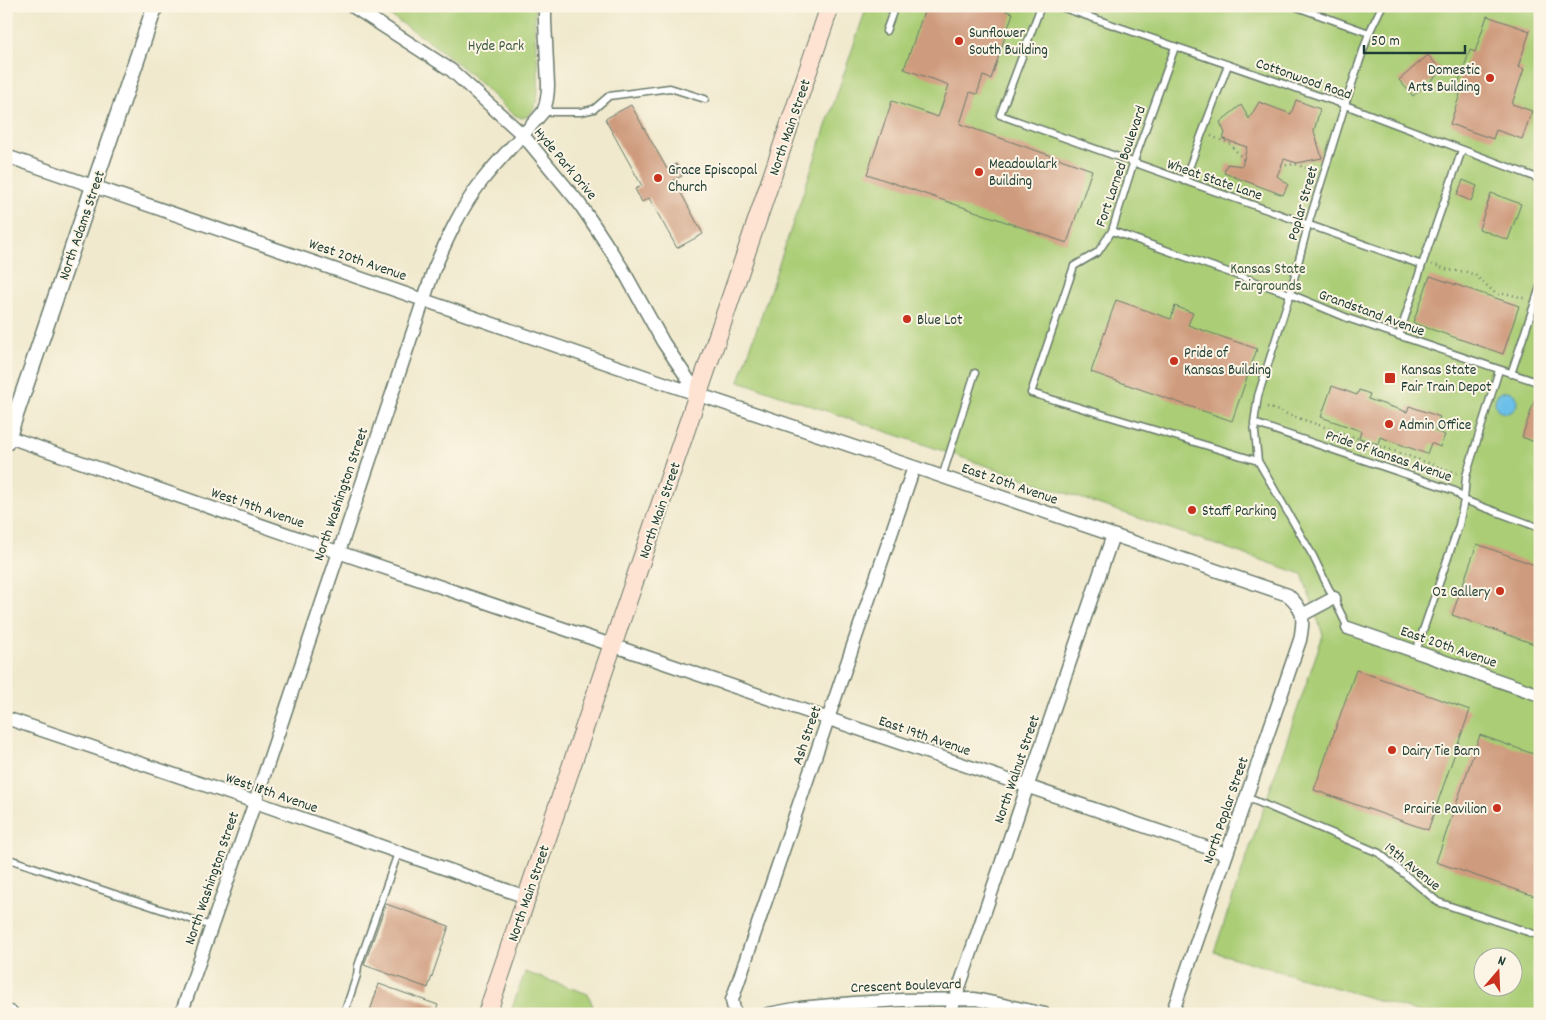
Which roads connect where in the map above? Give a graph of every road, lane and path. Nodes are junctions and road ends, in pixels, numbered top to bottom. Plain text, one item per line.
1 (155, 6) edge
2 (352, 6) edge
3 (545, 6) edge
4 (830, 6) edge
5 (895, 6) edge
6 (1040, 6) edge
7 (1058, 6) edge
8 (1294, 6) edge
9 (1382, 6) edge
10 (886, 31) dead end
11 (1369, 33) junction
12 (1175, 47) junction
13 (1228, 65) junction
14 (705, 99) dead end
15 (1345, 105) junction
16 (543, 112) junction
17 (1203, 132) junction
18 (522, 136) junction
19 (1462, 150) junction
20 (6, 156) edge
21 (1244, 160) dead end
22 (1133, 164) junction
23 (1281, 166) dead end
24 (1324, 173) junction
25 (1540, 179) edge
26 (1184, 182) junction
27 (94, 186) junction
28 (1308, 225) junction
29 (1112, 231) junction
30 (1422, 263) junction
31 (1540, 287) edge
32 (1290, 294) junction
33 (424, 299) junction
34 (1535, 302) junction
35 (1399, 336) junction
36 (1499, 370) junction
37 (976, 373) dead end
38 (1511, 374) junction
39 (1540, 383) edge
40 (698, 394) junction
41 (1257, 403) junction
42 (1254, 423) junction
43 (7, 439) edge
44 (1258, 461) junction
45 (914, 467) junction
46 (1466, 476) junction
47 (942, 477) junction
48 (1464, 500) junction
49 (1540, 528) edge
50 (1113, 535) junction
51 (338, 552) junction
52 (1334, 598) junction
53 (1302, 615) junction
54 (1348, 628) joint
55 (613, 645) junction
56 (1416, 651) junction
57 (1540, 695) edge
58 (6, 718) edge
59 (828, 719) junction
60 (1027, 787) junction
61 (1246, 797) junction
62 (254, 802) junction
63 (398, 853) junction
64 (1226, 854) junction
65 (6, 858) edge
66 (526, 897) junction
67 (211, 926) junction
68 (1540, 936) edge
69 (955, 1000) junction
70 (6, 1012) edge
71 (11, 1014) edge
72 (181, 1014) edge
73 (344, 1014) edge
74 (487, 1014) edge
75 (735, 1014) edge
76 (768, 1014) edge
77 (950, 1014) edge
78 (1045, 1014) edge
79 (1172, 1014) edge

1 - 27 street, North Adams Street
2 - 18 street, Hyde Park Drive
3 - 16 street, North Washington Street
4 - 40 main road, North Main Street
5 - 10 lane
6 - 22 lane, Wheat State Lane
7 - 12 lane, Cottonwood Road
8 - 11 lane
9 - 11 lane, Poplar Street
11 - 15 lane, Poplar Street
12 - 13 lane, Cottonwood Road
12 - 22 lane, Fort Larned Boulevard
13 - 15 lane, Cottonwood Road
13 - 17 lane
14 - 16 lane
15 - 19 lane, Cottonwood Road
15 - 24 lane, Poplar Street
16 - 18 street, North Washington Street
17 - 21 path
17 - 26 lane
18 - 33 street, North Washington Street
18 - 40 street, Hyde Park Drive
19 - 25 lane, Cottonwood Road
19 - 30 lane
20 - 27 street, West 20th Avenue
22 - 26 lane, Wheat State Lane
22 - 29 lane, Fort Larned Boulevard
23 - 24 path
24 - 28 lane, Poplar Street
26 - 28 lane, Wheat State Lane
27 - 33 street, West 20th Avenue
27 - 43 street, North Adams Street
28 - 30 lane, Wheat State Lane
28 - 32 lane, Poplar Street
29 - 32 lane, Grandstand Avenue
29 - 44 lane, Fort Larned Boulevard
30 - 34 path
30 - 35 lane
31 - 34 lane
32 - 35 lane, Grandstand Avenue
32 - 41 lane, Poplar Street
33 - 40 street, West 20th Avenue
33 - 51 street, North Washington Street
34 - 38 lane
35 - 36 lane, Grandstand Avenue
36 - 38 lane, Grandstand Avenue
36 - 46 lane
37 - 47 lane
38 - 39 lane, Grandstand Avenue
40 - 45 street, East 20th Avenue
40 - 55 main road, North Main Street
41 - 42 lane, Poplar Street
41 - 46 path
42 - 44 lane, Poplar Street
42 - 48 lane, Pride of Kansas Avenue
43 - 51 street, West 19th Avenue
44 - 52 lane, Poplar Street
45 - 47 street, East 20th Avenue
45 - 59 street, Ash Street
46 - 48 lane
47 - 50 street, East 20th Avenue
48 - 49 lane, Pride of Kansas Avenue
48 - 56 lane
50 - 53 street, East 20th Avenue
50 - 60 street, North Walnut Street
51 - 55 street, West 19th Avenue
51 - 62 street, North Washington Street
52 - 53 street
52 - 54 lane, Poplar Street
53 - 61 street, North Poplar Street
54 - 56 street, East 20th Avenue
55 - 59 street, East 19th Avenue
55 - 66 main road, North Main Street
56 - 57 street, East 20th Avenue
58 - 62 street, West 18th Avenue
59 - 60 street, East 19th Avenue
59 - 75 street, Ash Street
60 - 64 street, East 19th Avenue
60 - 69 street, North Walnut Street
61 - 64 street, North Poplar Street
61 - 68 lane, 19th Avenue
62 - 63 street, West 18th Avenue
62 - 67 street, North Washington Street
63 - 66 street, West 18th Avenue
63 - 73 lane
64 - 79 street, North Poplar Street
65 - 67 lane
66 - 74 main road, North Main Street
67 - 72 street, North Washington Street
69 - 76 street, Crescent Boulevard
69 - 77 street, North Walnut Street
69 - 78 street, Crescent Boulevard
70 - 71 street

